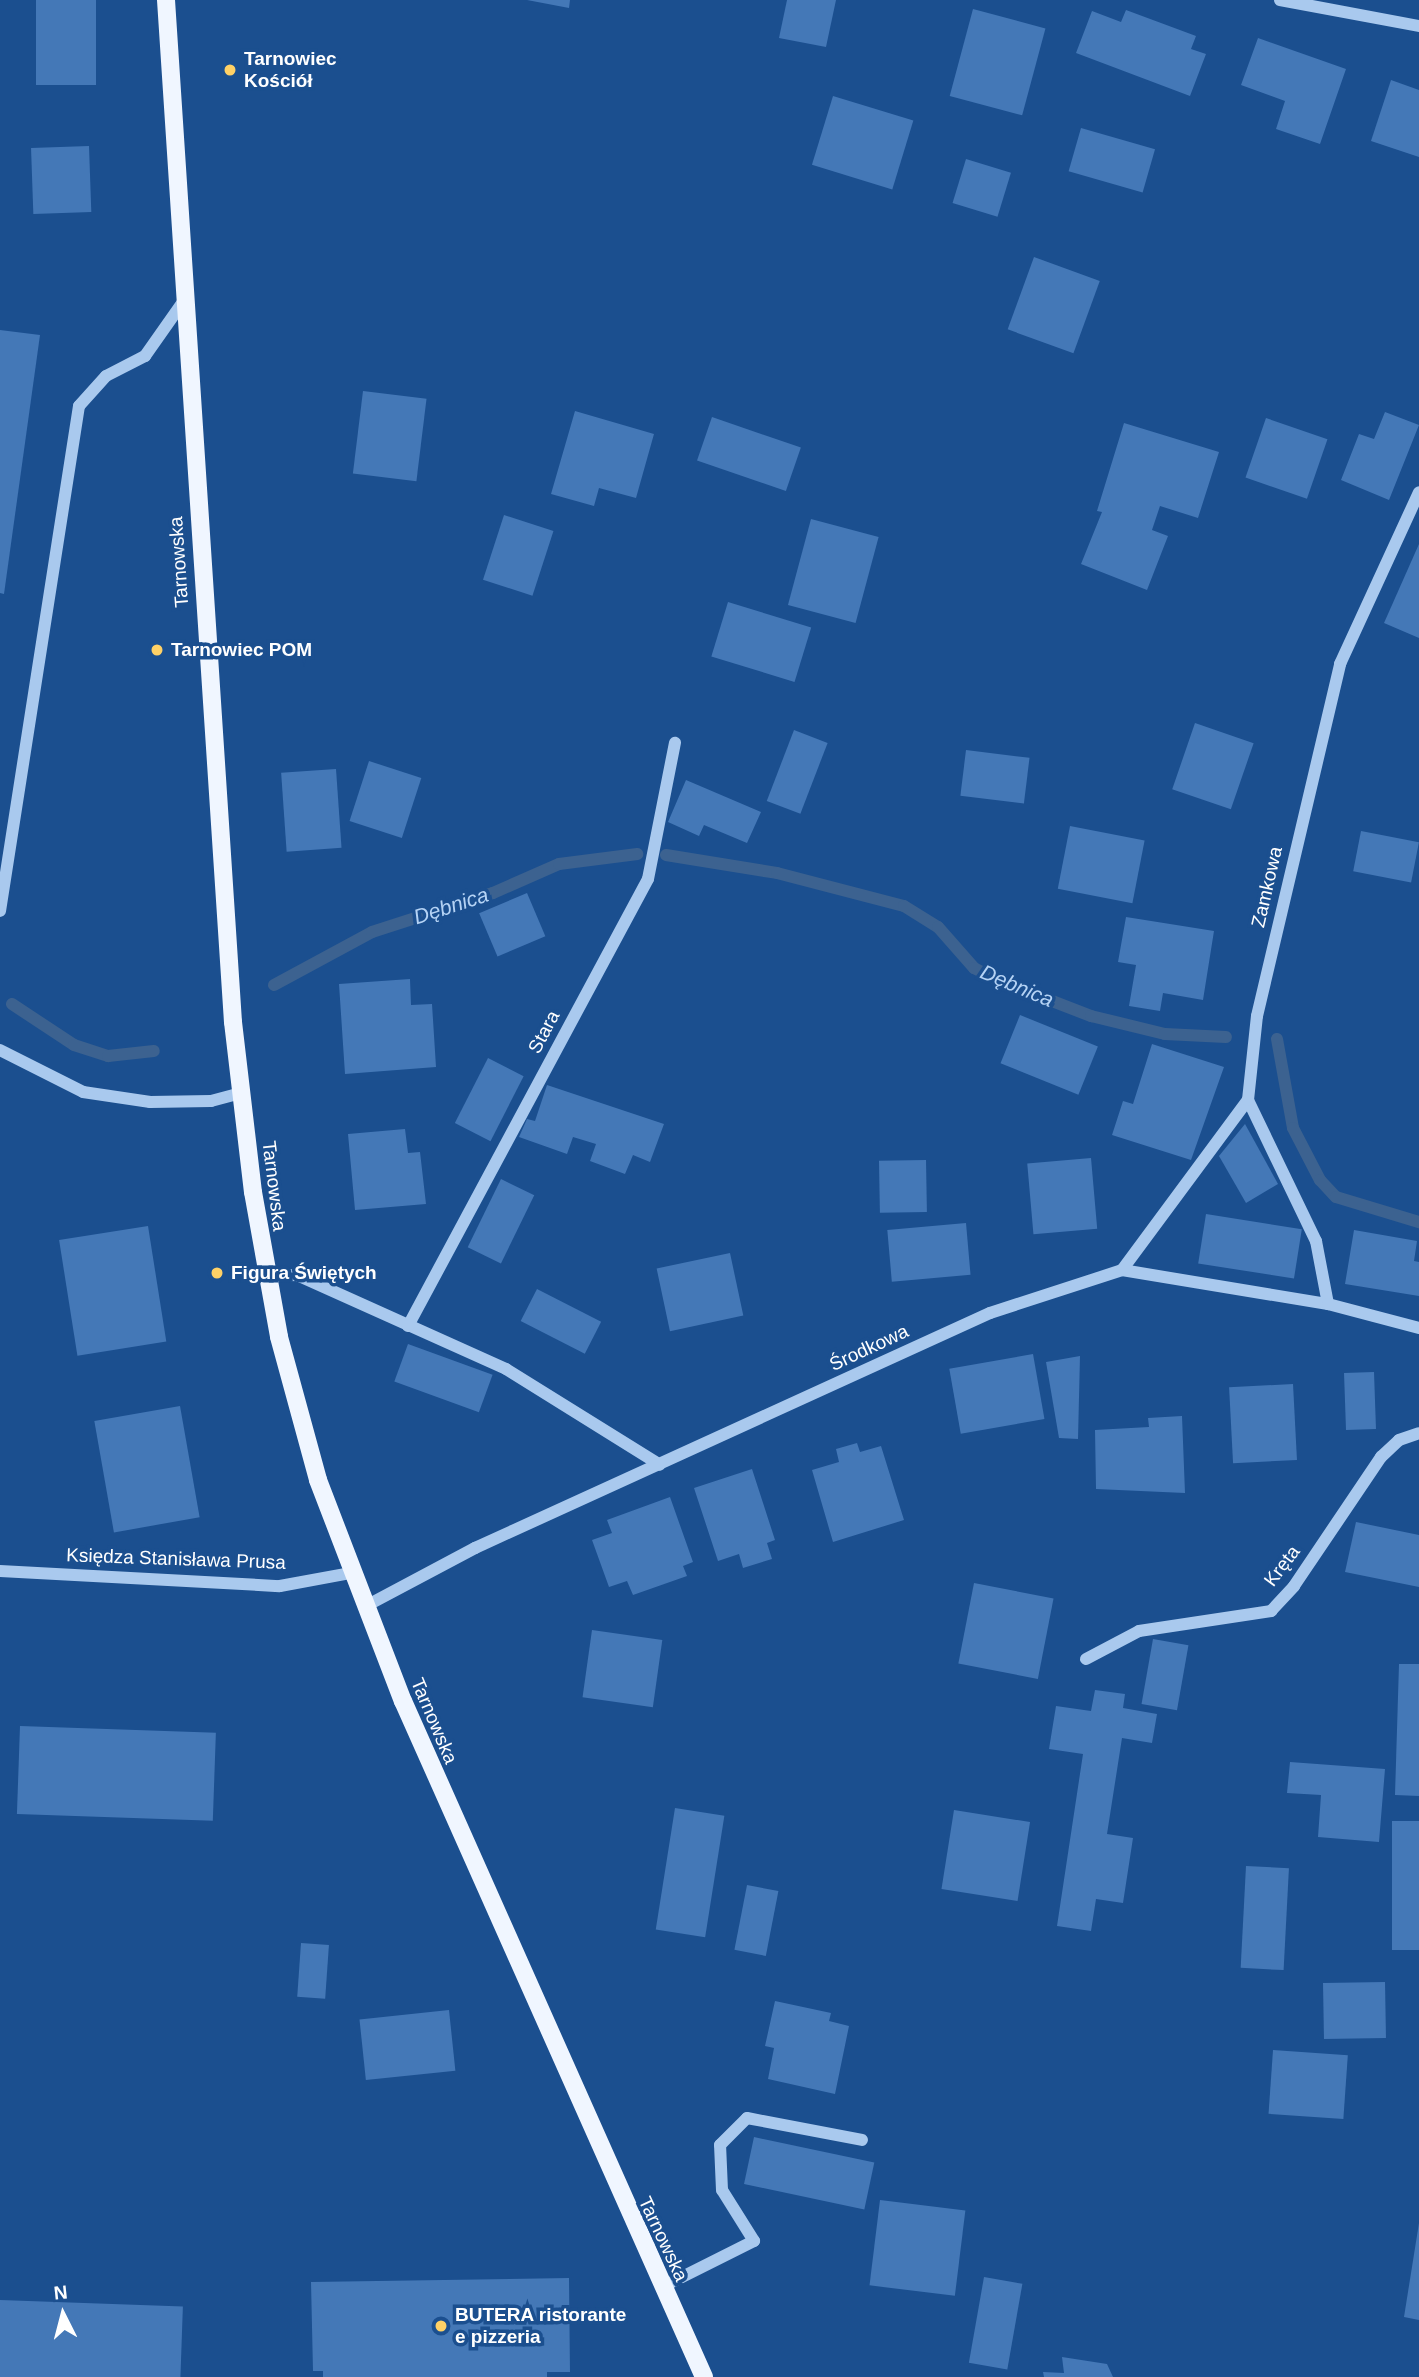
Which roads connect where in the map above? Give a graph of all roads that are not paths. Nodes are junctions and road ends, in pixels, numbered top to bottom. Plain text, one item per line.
1 (166, 0) edge
2 (1280, 0) edge
3 (1419, 26) edge
4 (185, 299) junction
5 (1419, 492) edge
6 (675, 743) dead end
7 (0, 911) edge
8 (0, 1050) edge
9 (241, 1093) junction
10 (1248, 1100) junction
11 (1122, 1270) junction
12 (265, 1276) junction
13 (1328, 1304) junction
14 (408, 1326) junction
15 (1418, 1332) edge
16 (1419, 1433) edge
17 (660, 1465) junction
18 (0, 1571) edge
19 (350, 1573) junction
20 (364, 1607) junction
21 (1086, 1659) dead end
22 (862, 2140) dead end
23 (662, 2287) junction
24 (704, 2377) edge

1 - 4 main road, Tarnowska
2 - 3 street
4 - 7 street
4 - 9 main road, Tarnowska
5 - 10 street, Zamkowa
6 - 14 street, Stara
8 - 9 street
9 - 12 main road, Tarnowska
10 - 11 street
10 - 13 street
11 - 13 street, Środkowa
11 - 17 street, Środkowa
12 - 14 street
12 - 19 main road, Tarnowska
13 - 15 street, Środkowa
14 - 17 street
16 - 21 street, Kręta
17 - 20 street, Środkowa
18 - 19 street, Księdza Stanisława Prusa
19 - 20 main road, Tarnowska
20 - 23 main road, Tarnowska
22 - 23 street
23 - 24 main road, Tarnowska

